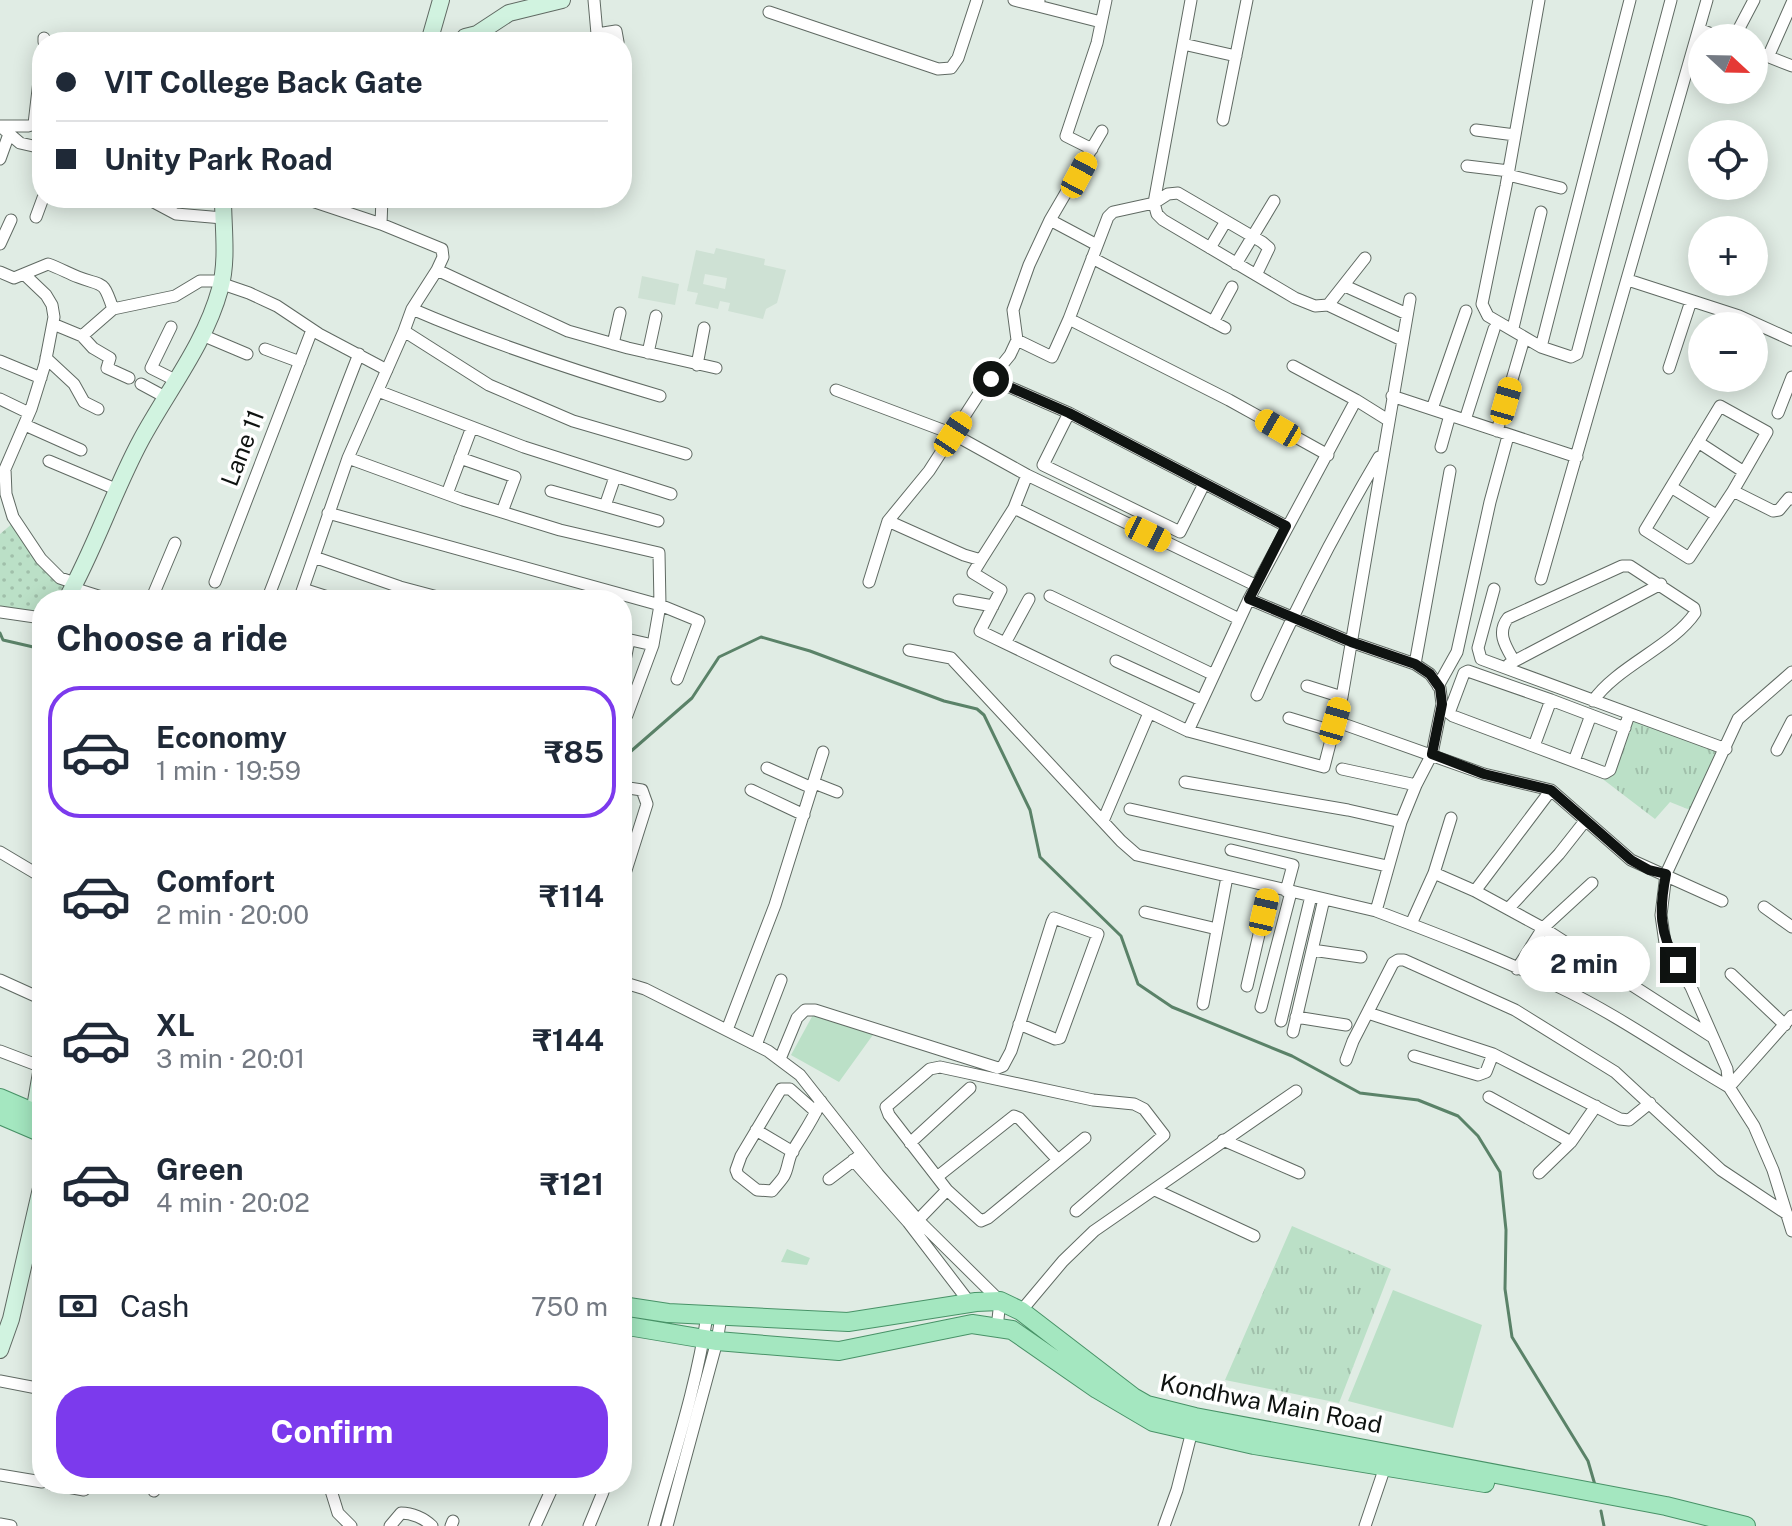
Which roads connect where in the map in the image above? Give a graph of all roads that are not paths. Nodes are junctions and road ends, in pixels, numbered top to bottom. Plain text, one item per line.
1 (441, 0) edge
2 (520, 0) edge
3 (562, 0) edge
4 (594, 0) edge
5 (977, 0) edge
6 (1014, 0) edge
7 (1106, 0) edge
8 (1191, 0) edge
9 (1247, 0) edge
10 (1539, 0) edge
11 (1630, 0) edge
12 (1671, 0) edge
13 (1707, 0) edge
14 (1754, 0) edge
15 (1783, 0) edge
16 (1038, 3) edge
17 (1792, 4) edge
18 (769, 12) dead end
19 (1101, 22) junction
20 (1700, 24) edge
21 (1741, 24) edge
22 (432, 32) edge
23 (470, 32) edge
24 (480, 32) edge
25 (597, 32) edge
26 (1183, 44) junction
27 (1236, 56) junction
28 (1768, 57) joint
29 (1792, 66) edge
30 (1688, 68) edge
31 (1223, 120) dead end
32 (32, 124) edge
33 (3, 129) edge
34 (1476, 130) dead end
35 (1102, 131) dead end
36 (1515, 135) junction
37 (32, 146) edge
38 (1092, 149) junction
39 (0, 159) edge
40 (1467, 166) dead end
41 (1509, 173) junction
42 (1561, 188) dead end
43 (1274, 201) dead end
44 (1154, 203) junction
45 (39, 208) edge
46 (165, 208) edge
47 (223, 208) edge
48 (333, 208) edge
49 (382, 208) edge
50 (1541, 212) dead end
51 (36, 217) dead end
52 (223, 218) junction
53 (11, 220) dead end
54 (1050, 220) junction
55 (1226, 221) junction
56 (381, 224) junction
57 (1253, 237) junction
58 (0, 244) edge
59 (1097, 245) junction
60 (1210, 248) junction
61 (1092, 258) junction
62 (1365, 258) dead end
63 (1236, 264) junction
64 (437, 270) junction
65 (0, 272) edge
66 (25, 275) junction
67 (1256, 275) junction
68 (1628, 280) junction
69 (221, 285) junction
70 (1345, 286) junction
71 (1232, 287) dead end
72 (1410, 299) dead end
73 (1691, 301) junction
74 (1328, 305) junction
75 (113, 309) junction
76 (412, 309) junction
77 (1466, 311) dead end
78 (620, 313) dead end
79 (1407, 314) junction
80 (656, 316) dead end
81 (1069, 319) junction
82 (1213, 322) junction
83 (53, 324) junction
84 (171, 327) dead end
85 (704, 328) dead end
86 (1225, 328) dead end
87 (1513, 328) junction
88 (1494, 329) dead end
89 (312, 330) junction
90 (404, 331) junction
91 (202, 335) junction
92 (82, 336) junction
93 (1017, 340) junction
94 (1402, 340) junction
95 (1792, 340) edge
96 (1523, 342) dead end
97 (613, 344) junction
98 (1541, 347) junction
99 (265, 349) dead end
100 (648, 353) junction
101 (247, 354) dead end
102 (359, 354) junction
103 (46, 358) junction
104 (0, 361) edge
105 (300, 362) junction
106 (697, 365) junction
107 (1293, 366) dead end
108 (716, 368) dead end
109 (1669, 368) dead end
110 (387, 370) junction
111 (1792, 377) edge
112 (41, 378) junction
113 (129, 378) dead end
114 (991, 379) junction
115 (177, 381) junction
116 (141, 384) dead end
117 (836, 390) dead end
118 (378, 391) junction
119 (660, 396) dead end
120 (1392, 396) junction
121 (167, 398) junction
122 (0, 399) edge
123 (1356, 400) junction
124 (98, 409) dead end
125 (1432, 409) junction
126 (1069, 413) junction
127 (1778, 413) dead end
128 (1450, 415) junction
129 (27, 419) junction
130 (1388, 420) junction
131 (1465, 420) junction
132 (472, 427) junction
133 (953, 434) junction
134 (1503, 434) junction
135 (1698, 442) junction
136 (1441, 447) dead end
137 (81, 450) dead end
138 (1383, 450) junction
139 (686, 454) dead end
140 (1328, 455) junction
141 (1577, 457) junction
142 (348, 458) junction
143 (460, 458) junction
144 (49, 461) dead end
145 (3, 468) edge
146 (1450, 471) dead end
147 (1744, 472) junction
148 (1027, 475) junction
149 (615, 477) junction
150 (1204, 484) junction
151 (1671, 487) junction
152 (118, 490) junction
153 (551, 491) dead end
154 (1733, 491) junction
155 (447, 494) junction
156 (671, 494) dead end
157 (1792, 499) edge
158 (605, 506) junction
159 (1014, 508) junction
160 (502, 512) junction
161 (328, 513) junction
162 (1716, 515) junction
163 (658, 521) dead end
164 (888, 521) junction
165 (1286, 526) junction
166 (175, 543) dead end
167 (314, 557) junction
168 (981, 560) junction
169 (1541, 579) dead end
170 (215, 582) dead end
171 (869, 582) dead end
172 (1661, 584) junction
173 (1255, 585) junction
174 (1494, 589) dead end
175 (71, 590) edge
176 (155, 590) edge
177 (271, 590) edge
178 (302, 590) edge
179 (411, 590) edge
180 (606, 590) edge
181 (1050, 596) dead end
182 (632, 597) edge
183 (1029, 599) dead end
184 (1249, 599) junction
185 (959, 600) dead end
186 (660, 605) junction
187 (993, 606) junction
188 (0, 612) edge
189 (32, 617) edge
190 (1291, 617) junction
191 (1239, 619) junction
192 (632, 640) edge
193 (1351, 642) junction
194 (1005, 643) junction
195 (653, 645) junction
196 (909, 650) dead end
197 (1116, 661) dead end
198 (1415, 664) junction
199 (1509, 664) junction
200 (1792, 672) edge
201 (1212, 674) junction
202 (677, 679) dead end
203 (1780, 682) junction
204 (1307, 686) dead end
205 (1438, 686) junction
206 (1792, 689) edge
207 (1257, 695) dead end
208 (1342, 697) junction
209 (1201, 700) junction
210 (1551, 700) junction
211 (1593, 701) junction
212 (632, 702) edge
213 (1149, 713) junction
214 (1591, 715) junction
215 (1629, 715) junction
216 (1289, 718) dead end
217 (1792, 721) edge
218 (1334, 726) junction
219 (1625, 728) junction
220 (1188, 731) junction
221 (1534, 746) junction
222 (1726, 749) junction
223 (1777, 750) dead end
224 (823, 752) dead end
225 (1432, 754) junction
226 (1574, 761) junction
227 (767, 768) dead end
228 (1342, 769) dead end
229 (1185, 782) dead end
230 (1416, 785) junction
231 (813, 786) junction
232 (632, 788) edge
233 (751, 790) dead end
234 (1551, 790) junction
235 (837, 792) dead end
236 (1130, 809) dead end
237 (804, 815) junction
238 (1451, 818) dead end
239 (1103, 821) junction
240 (1585, 821) junction
241 (1401, 822) junction
242 (632, 836) edge
243 (1231, 850) dead end
244 (0, 852) edge
245 (1387, 866) junction
246 (32, 871) edge
247 (1434, 873) junction
248 (1666, 874) junction
249 (1227, 877) junction
250 (1592, 883) dead end
251 (1270, 887) junction
252 (1288, 891) junction
253 (1475, 891) junction
254 (1311, 896) junction
255 (1324, 899) junction
256 (1722, 901) dead end
257 (1764, 907) dead end
258 (1508, 909) junction
259 (1376, 911) junction
260 (1145, 912) dead end
261 (1411, 924) junction
262 (1792, 927) edge
263 (1543, 928) junction
264 (1217, 929) junction
265 (1312, 950) junction
266 (1361, 957) dead end
267 (1517, 969) junction
268 (1731, 974) dead end
269 (0, 980) edge
270 (781, 980) dead end
271 (632, 985) edge
272 (1247, 986) dead end
273 (32, 994) edge
274 (1203, 1004) dead end
275 (1261, 1007) dead end
276 (1368, 1013) junction
277 (1296, 1017) junction
278 (1281, 1021) dead end
279 (1789, 1021) edge
280 (1019, 1024) junction
281 (1346, 1025) dead end
282 (727, 1030) junction
283 (1293, 1032) dead end
284 (1711, 1036) junction
285 (756, 1045) junction
286 (0, 1051) edge
287 (1493, 1054) junction
288 (1414, 1056) dead end
289 (780, 1059) junction
290 (1346, 1060) dead end
291 (32, 1063) edge
292 (1729, 1087) junction
293 (970, 1088) dead end
294 (1296, 1091) dead end
295 (1489, 1097) dead end
296 (0, 1098) edge
297 (1650, 1103) junction
298 (1596, 1106) junction
299 (819, 1107) junction
300 (32, 1112) edge
301 (0, 1115) edge
302 (32, 1129) edge
303 (756, 1130) junction
304 (1085, 1138) dead end
305 (1223, 1140) junction
306 (1571, 1142) junction
307 (910, 1143) junction
308 (793, 1152) junction
309 (857, 1157) junction
310 (1058, 1160) junction
311 (1299, 1173) dead end
312 (1539, 1173) dead end
313 (937, 1177) junction
314 (829, 1179) dead end
315 (947, 1190) junction
316 (1155, 1190) junction
317 (1076, 1211) dead end
318 (1787, 1214) junction
319 (32, 1220) edge
320 (918, 1220) junction
321 (1792, 1231) edge
322 (1254, 1236) dead end
323 (1000, 1301) junction
324 (970, 1303) junction
325 (1021, 1311) junction
326 (714, 1316) junction
327 (5, 1317) edge
328 (634, 1321) edge
329 (848, 1322) junction
330 (997, 1328) junction
331 (710, 1340) junction
332 (853, 1349) junction
333 (0, 1350) edge
334 (0, 1381) edge
335 (32, 1387) edge
336 (1193, 1424) junction
337 (1388, 1460) junction
338 (0, 1475) edge
339 (32, 1480) edge
340 (332, 1494) edge
341 (549, 1494) edge
342 (602, 1494) edge
343 (0, 1524) edge
344 (347, 1525) edge
345 (11, 1526) edge
346 (390, 1526) edge
347 (432, 1526) edge
348 (535, 1526) edge
349 (589, 1526) edge
350 (654, 1526) edge
351 (667, 1526) edge
352 (1164, 1526) edge
353 (1365, 1526) edge
354 (1702, 1526) edge
355 (1746, 1526) edge

1 - 22 street
2 - 23 street
3 - 24 street
4 - 25 street
5 - 18 street
6 - 16 street
7 - 19 street
8 - 26 street
9 - 27 street
10 - 36 street
11 - 98 street
12 - 98 street
13 - 20 street
14 - 21 street
15 - 17 street
16 - 19 street
17 - 28 street
19 - 38 street
26 - 27 street
26 - 44 street
27 - 31 street
28 - 29 street
30 - 68 street
32 - 33 street
33 - 37 street
33 - 39 street
34 - 36 street
35 - 38 street
36 - 41 street
38 - 54 street
40 - 41 street
41 - 42 street
41 - 87 street
43 - 57 street
44 - 55 street
44 - 59 street
44 - 60 street
45 - 51 street
46 - 52 street
47 - 52 street
48 - 56 street
49 - 56 street
50 - 87 street
52 - 69 street
53 - 58 street
54 - 59 street
54 - 93 street
55 - 57 street
55 - 60 street
56 - 64 street
57 - 63 street
57 - 67 street
59 - 61 street
60 - 63 street
61 - 81 street
61 - 82 street
62 - 70 street
63 - 67 street
64 - 76 street
64 - 97 street
65 - 66 street
66 - 75 street
66 - 83 street
67 - 74 street
68 - 73 street
68 - 141 street
69 - 75 street
69 - 89 street
69 - 91 street
70 - 74 street
70 - 79 street
71 - 82 street
72 - 79 street
73 - 95 street
73 - 109 street
74 - 94 street
75 - 92 street
76 - 90 street
76 - 119 street
77 - 125 street
78 - 97 street
79 - 94 street
80 - 100 street
81 - 93 street
81 - 140 street
82 - 86 street
83 - 92 street
83 - 103 street
84 - 115 street
85 - 106 street
87 - 98 street
88 - 131 street
89 - 102 street
89 - 105 street, Lane 11
90 - 110 street
90 - 139 street
91 - 101 street
91 - 115 street
92 - 113 street
93 - 114 street
94 - 120 street
96 - 134 street
97 - 100 street
99 - 105 street
100 - 106 street
102 - 110 street
102 - 177 street
103 - 112 street
103 - 124 street
104 - 112 street
105 - 170 street, Lane 11
106 - 108 street
107 - 123 street
110 - 118 street
111 - 127 street
112 - 129 street
114 - 126 street
114 - 133 street
115 - 121 street
116 - 121 street
117 - 133 street
118 - 132 street
118 - 142 street
120 - 125 street
120 - 130 street
121 - 152 street
122 - 129 street
123 - 130 street
123 - 140 street
125 - 128 street
126 - 150 street
126 - 150 street
128 - 131 street
128 - 136 street
129 - 137 street
129 - 145 street
130 - 138 street
131 - 134 street
132 - 143 street
132 - 149 street
133 - 148 street
133 - 164 street
134 - 141 street
134 - 205 street
135 - 147 street
135 - 147 street
135 - 151 street
138 - 190 street
138 - 193 street
140 - 165 street
141 - 169 street
142 - 155 street
142 - 161 street
143 - 155 street
143 - 160 street
144 - 152 street
145 - 175 street
146 - 198 street
147 - 154 street
148 - 159 street
148 - 173 street
149 - 156 street
149 - 158 street
150 - 165 street
151 - 162 street
151 - 162 street
152 - 175 street
153 - 158 street
154 - 157 street
154 - 162 street
155 - 160 street
158 - 163 street
159 - 168 street
159 - 191 street
160 - 186 street
161 - 167 street
161 - 180 street
164 - 168 street
164 - 171 street
165 - 173 street
166 - 176 street
167 - 178 street
167 - 179 street
168 - 187 street
172 - 199 street
172 - 199 street
172 - 211 street
173 - 184 street
174 - 199 street
181 - 201 street
182 - 186 street
183 - 194 street
184 - 190 street
184 - 191 street
185 - 187 street
186 - 195 street
186 - 202 street
187 - 194 street
188 - 189 street
190 - 193 street
190 - 207 street
191 - 201 street
192 - 195 street
193 - 198 street
193 - 208 street
194 - 213 street
195 - 212 street
196 - 239 street
197 - 209 street
198 - 205 street
199 - 211 street
200 - 203 street
201 - 209 street
203 - 206 street
203 - 222 street
204 - 208 street
205 - 225 street
208 - 218 street
209 - 220 street
210 - 214 street
210 - 221 street
210 - 221 street
211 - 215 street
213 - 220 street
213 - 239 street
214 - 219 street
214 - 226 street
215 - 219 street
215 - 222 street
216 - 218 street
217 - 223 street
218 - 220 street
218 - 225 street
219 - 226 street
221 - 226 street
222 - 248 street
224 - 231 street
225 - 230 street
225 - 234 street
227 - 231 street
228 - 230 street
229 - 241 street
230 - 241 street
231 - 235 street
231 - 237 street
232 - 242 street
233 - 237 street
234 - 240 street
234 - 253 street
236 - 245 street
237 - 282 street
238 - 247 street
239 - 249 street
240 - 248 street
240 - 258 street
241 - 245 street
243 - 252 street
244 - 246 street
245 - 259 street
247 - 253 street
247 - 261 street
248 - 256 street
248 - 284 street
249 - 251 street
249 - 264 street
250 - 263 street
251 - 252 street
251 - 272 street
252 - 254 street
252 - 275 street
253 - 258 street
254 - 255 street
254 - 278 street
255 - 259 street
255 - 265 street
257 - 262 street
258 - 263 street
259 - 261 street
260 - 264 street
261 - 267 street
263 - 267 street
263 - 284 street
264 - 274 street
265 - 266 street
265 - 277 street
267 - 292 street
268 - 279 street
269 - 273 street
270 - 285 street
271 - 282 street
276 - 287 street
276 - 290 street
276 - 297 street
277 - 281 street
277 - 283 street
279 - 292 street
280 - 280 street
280 - 289 street
282 - 285 street
284 - 292 street
285 - 289 street
286 - 291 street
287 - 288 street
287 - 298 street
289 - 299 street
292 - 318 street
293 - 307 street
294 - 305 street
295 - 306 street
296 - 300 main road
297 - 298 street
297 - 318 street
298 - 306 street
299 - 303 street
299 - 308 street
299 - 309 street
301 - 302 main road
303 - 308 street
303 - 308 street
304 - 310 street
305 - 311 street
305 - 316 street
306 - 312 street
307 - 313 street
307 - 317 street
309 - 314 street
309 - 320 street
309 - 324 street
310 - 313 street
310 - 315 street
313 - 315 street
315 - 320 street
316 - 322 street
316 - 325 street
318 - 321 street
319 - 327 street
320 - 323 street
323 - 324 main road, Kondhwa Main Road
323 - 325 main road, Kondhwa Main Road
323 - 330 street
324 - 329 main road, Kondhwa Main Road
325 - 336 main road, Kondhwa Main Road
326 - 328 main road, Kondhwa Main Road
326 - 329 main road, Kondhwa Main Road
326 - 331 street
327 - 333 street
328 - 331 main road, Kondhwa Main Road
329 - 332 street
330 - 332 main road, Kondhwa Main Road
330 - 336 main road, Kondhwa Main Road
331 - 332 main road, Kondhwa Main Road
331 - 350 street
331 - 351 street
334 - 335 street
336 - 337 main road, Kondhwa Main Road
336 - 352 street
337 - 353 street
337 - 354 main road, Kondhwa Main Road
337 - 355 main road, Kondhwa Main Road
338 - 339 street
340 - 344 street
341 - 348 street
342 - 349 street
343 - 345 street
346 - 347 street

